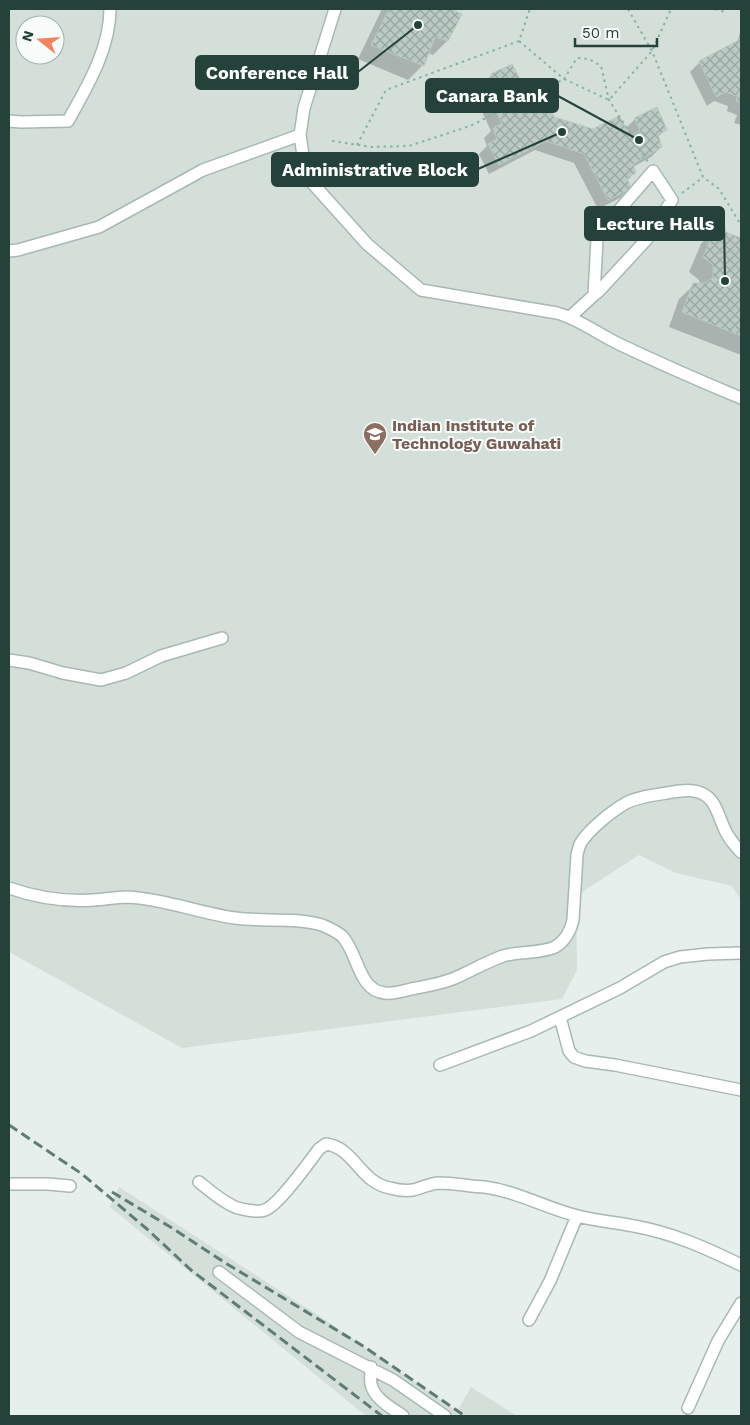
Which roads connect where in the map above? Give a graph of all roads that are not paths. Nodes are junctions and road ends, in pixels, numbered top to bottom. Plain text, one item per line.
1 (110, 9) edge
2 (335, 9) edge
3 (9, 121) edge
4 (300, 135) junction
5 (10, 253) edge
6 (596, 262) junction
7 (618, 271) junction
8 (594, 295) junction
9 (570, 317) junction
10 (741, 398) edge
11 (222, 638) dead end
12 (9, 660) edge
13 (741, 852) edge
14 (9, 888) edge
15 (741, 954) edge
16 (560, 1017) junction
17 (440, 1065) dead end
18 (741, 1090) edge
19 (199, 1182) dead end
20 (9, 1184) edge
21 (70, 1186) dead end
22 (577, 1216) junction
23 (741, 1265) edge
24 (219, 1272) dead end
25 (741, 1303) edge
26 (529, 1320) dead end
27 (371, 1367) junction
28 (688, 1408) dead end
29 (403, 1416) edge
30 (445, 1416) edge

1 - 3 street
2 - 4 street
4 - 5 street
4 - 9 street
6 - 7 street
6 - 7 street
6 - 8 street
7 - 8 street
8 - 9 street
9 - 10 street
11 - 12 street
13 - 14 street
15 - 16 street
16 - 17 street
16 - 18 street
19 - 22 street
20 - 21 street
22 - 23 street
22 - 26 street
24 - 27 street
25 - 28 street
27 - 29 street
27 - 30 street

